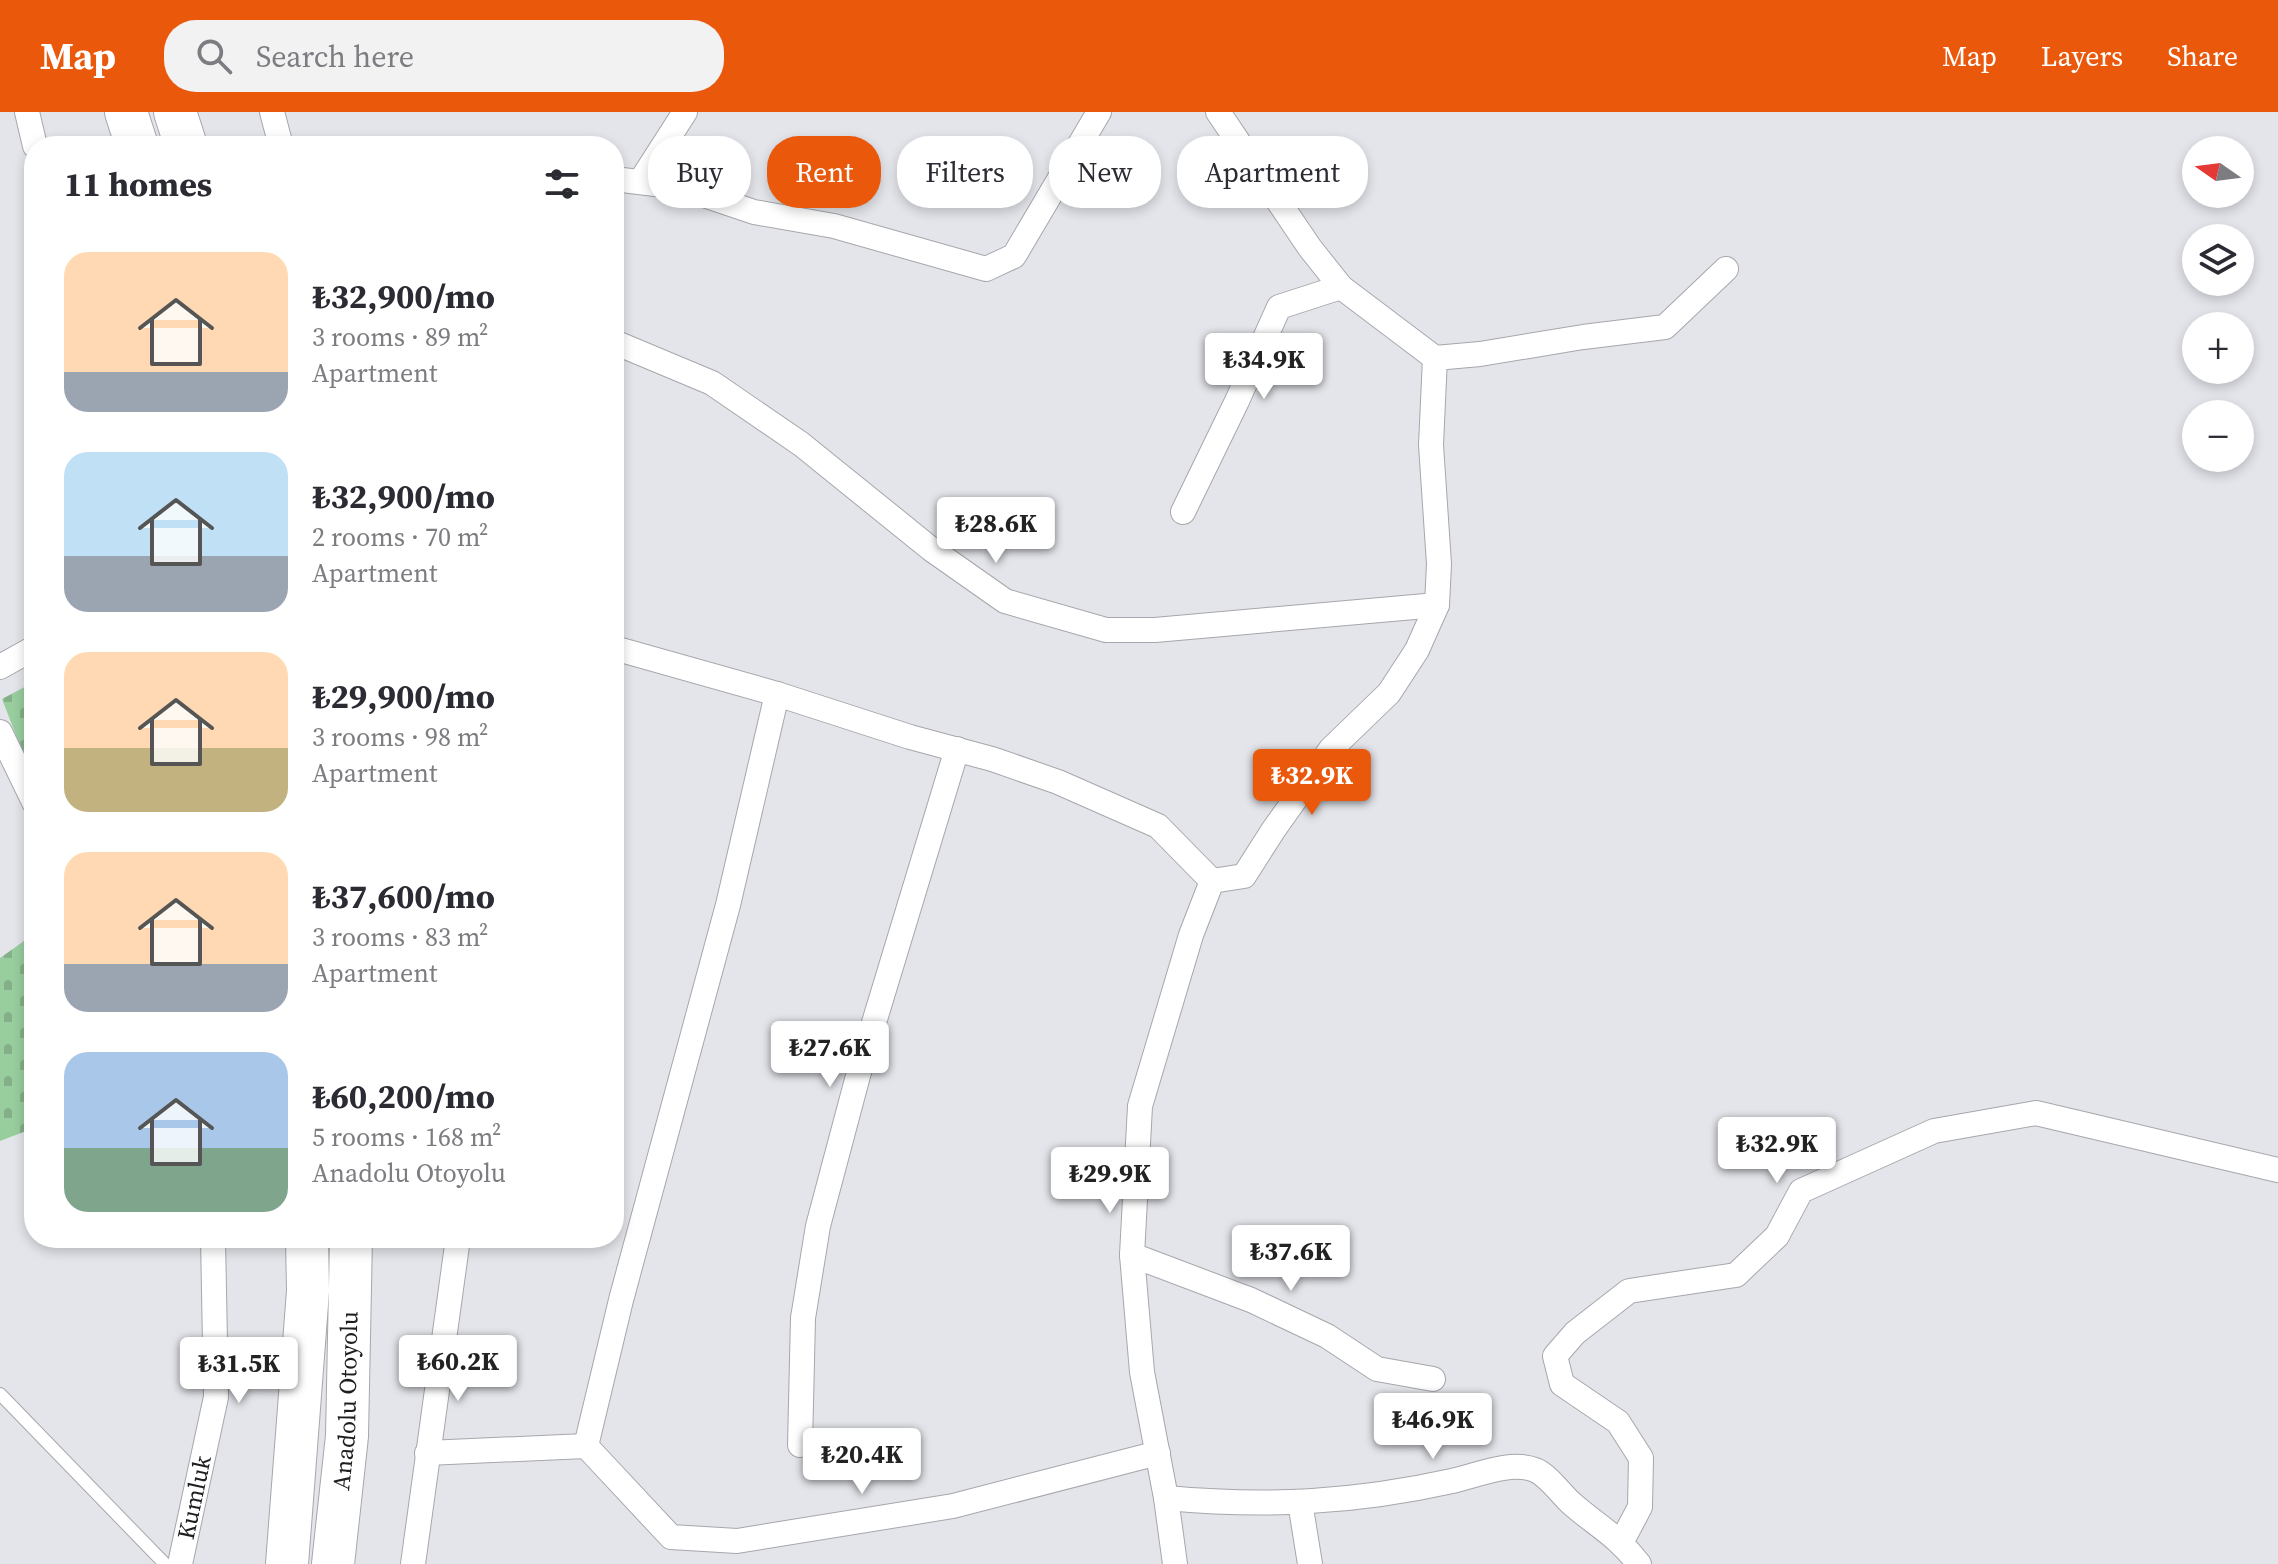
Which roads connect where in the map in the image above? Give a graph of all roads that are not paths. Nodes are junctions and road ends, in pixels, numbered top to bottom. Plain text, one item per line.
1 (27, 112) edge
2 (126, 112) edge
3 (175, 112) edge
4 (272, 112) edge
5 (685, 112) edge
6 (1099, 112) edge
7 (1218, 112) edge
8 (33, 136) edge
9 (134, 136) edge
10 (183, 136) edge
11 (278, 136) edge
12 (624, 180) edge
13 (640, 182) junction
14 (1726, 269) dead end
15 (1341, 287) junction
16 (624, 346) edge
17 (1435, 358) junction
18 (1183, 512) dead end
19 (1437, 605) junction
20 (624, 651) edge
21 (24, 654) edge
22 (0, 667) edge
23 (777, 694) junction
24 (0, 732) edge
25 (957, 749) junction
26 (24, 781) edge
27 (1212, 881) junction
28 (2278, 1170) edge
29 (213, 1248) edge
30 (307, 1248) edge
31 (351, 1248) edge
32 (457, 1248) edge
33 (1132, 1255) junction
34 (1433, 1379) dead end
35 (0, 1394) edge
36 (800, 1445) dead end
37 (586, 1446) junction
38 (427, 1453) junction
39 (1158, 1453) junction
40 (1166, 1498) junction
41 (1300, 1502) junction
42 (1622, 1541) junction
43 (165, 1564) edge
44 (180, 1564) edge
45 (287, 1564) edge
46 (333, 1564) edge
47 (413, 1564) edge
48 (1175, 1564) edge
49 (1310, 1564) edge
50 (1639, 1564) edge

1 - 8 street
2 - 9 highway
3 - 10 highway
4 - 11 street
5 - 13 street
6 - 13 street
7 - 15 street
12 - 13 street
14 - 17 street
15 - 17 street
15 - 18 street
16 - 19 street
17 - 19 street
19 - 27 street
20 - 23 street
21 - 22 street
23 - 25 street
23 - 37 street
24 - 26 street
25 - 27 street
25 - 36 street
27 - 33 street
28 - 42 street
29 - 44 street, Kumluk
30 - 45 highway, Anadolu Otoyolu
31 - 46 highway, Anadolu Otoyolu
32 - 38 street
33 - 34 street
33 - 39 street
35 - 43 lane
37 - 38 street
37 - 39 street
38 - 47 street
39 - 40 street
40 - 41 street
40 - 48 street
41 - 42 street
41 - 49 street
42 - 50 street

